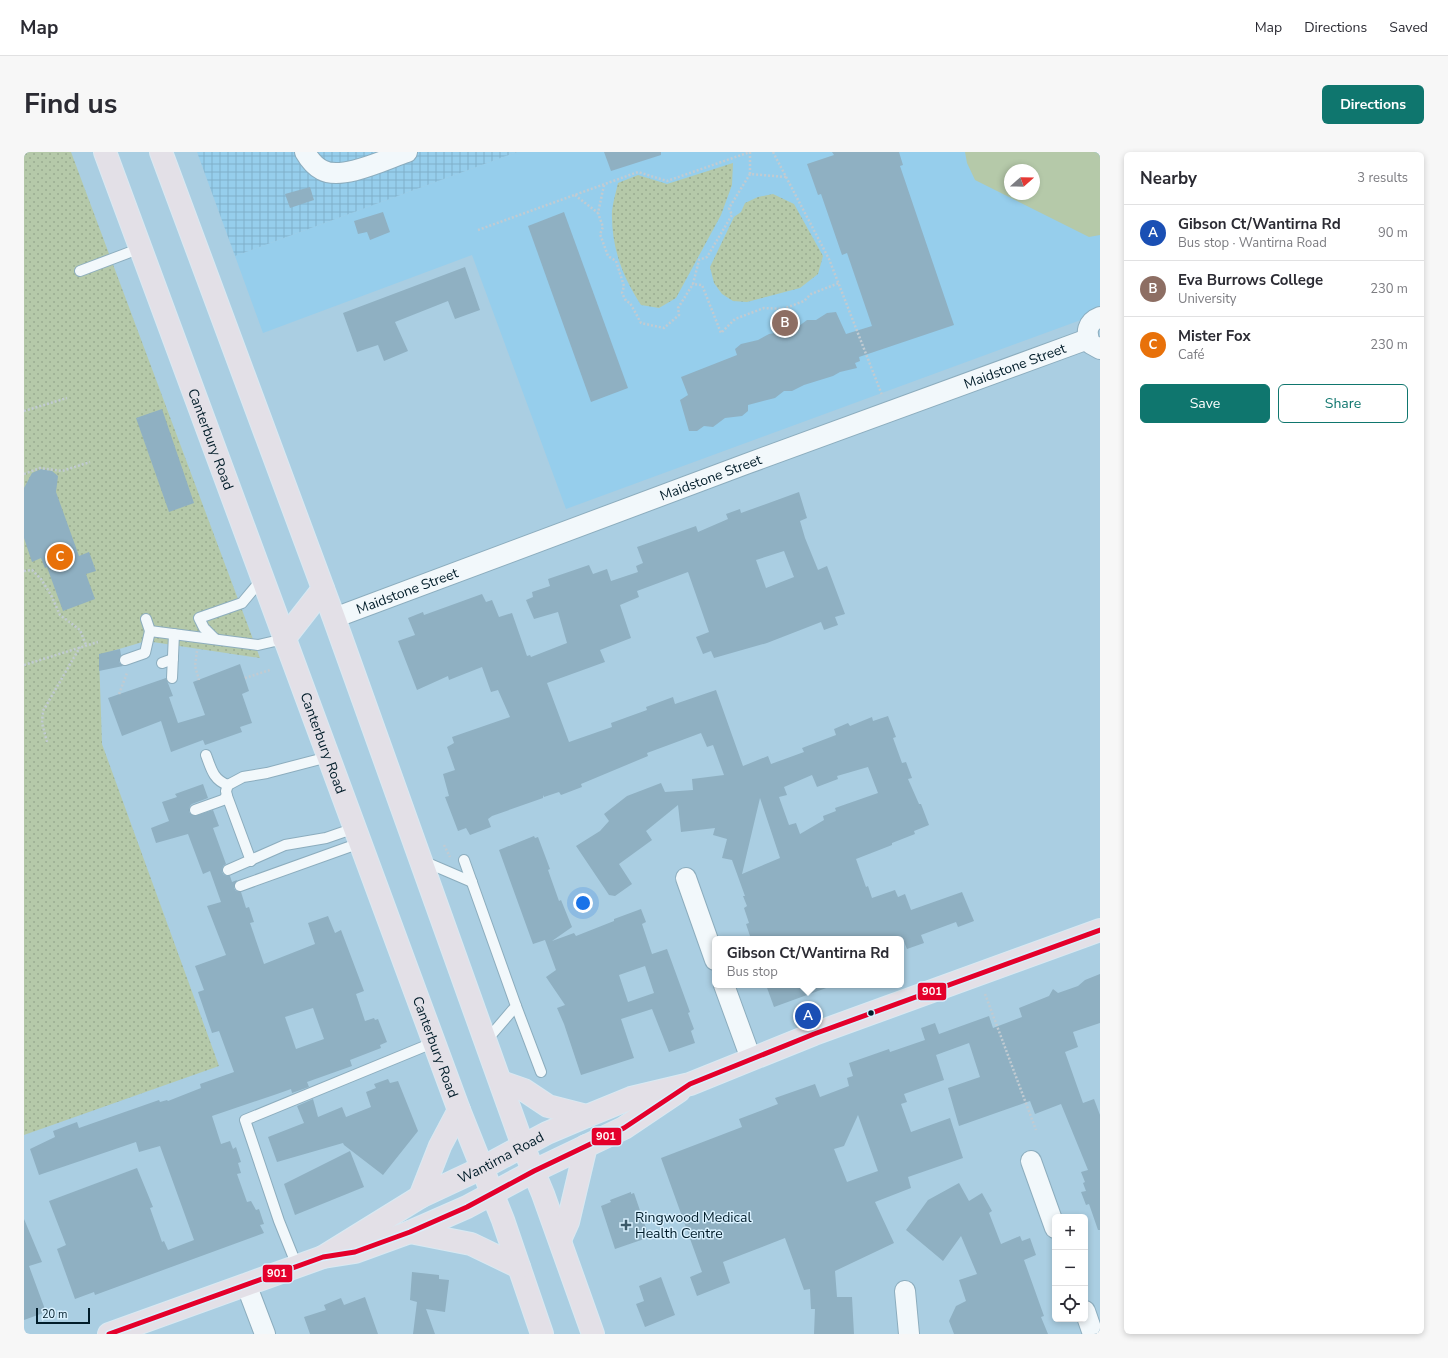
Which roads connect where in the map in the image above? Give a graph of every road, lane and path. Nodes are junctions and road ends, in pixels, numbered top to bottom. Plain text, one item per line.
1 (106, 152) edge
2 (161, 152) edge
3 (305, 152) edge
4 (406, 152) edge
5 (750, 152) edge
6 (774, 152) edge
7 (750, 174) junction
8 (786, 177) junction
9 (604, 184) junction
10 (575, 195) junction
11 (598, 213) junction
12 (478, 230) dead end
13 (141, 248) junction
14 (80, 271) dead end
15 (839, 283) junction
16 (693, 284) junction
17 (1100, 317) edge
18 (1094, 344) edge
19 (882, 396) dead end
20 (67, 398) dead end
21 (24, 411) edge
22 (90, 462) dead end
23 (24, 474) edge
24 (24, 571) edge
25 (262, 579) junction
26 (323, 589) junction
27 (334, 618) junction
28 (146, 619) dead end
29 (150, 631) junction
30 (174, 634) junction
31 (199, 637) junction
32 (215, 639) junction
33 (284, 639) junction
34 (98, 642) dead end
35 (86, 645) junction
36 (80, 648) junction
37 (129, 659) joint
38 (173, 659) junction
39 (162, 663) dead end
40 (24, 665) edge
41 (270, 670) dead end
42 (172, 678) dead end
43 (245, 678) dead end
44 (199, 680) dead end
45 (119, 694) dead end
46 (47, 742) dead end
47 (206, 754) dead end
48 (328, 757) junction
49 (228, 785) junction
50 (227, 796) junction
51 (195, 810) dead end
52 (357, 835) junction
53 (464, 860) dead end
54 (251, 861) junction
55 (421, 861) junction
56 (228, 870) dead end
57 (686, 878) dead end
58 (472, 882) junction
59 (240, 886) dead end
60 (1100, 930) edge
61 (712, 952) edge
62 (725, 988) edge
63 (985, 994) dead end
64 (516, 1006) junction
65 (486, 1041) junction
66 (435, 1042) junction
67 (751, 1059) junction
68 (542, 1072) dead end
69 (501, 1082) junction
70 (690, 1084) junction
71 (460, 1110) junction
72 (587, 1116) junction
73 (1036, 1130) dead end
74 (524, 1146) junction
75 (586, 1146) junction
76 (1031, 1161) dead end
77 (482, 1168) junction
78 (534, 1171) junction
79 (493, 1194) junction
80 (420, 1197) junction
81 (1052, 1220) edge
82 (410, 1232) junction
83 (560, 1240) junction
84 (323, 1257) junction
85 (297, 1266) junction
86 (519, 1266) junction
87 (246, 1284) junction
88 (905, 1291) dead end
89 (1088, 1319) edge
90 (109, 1334) edge
91 (265, 1334) edge
92 (542, 1334) edge
93 (593, 1334) edge
94 (909, 1334) edge
95 (1094, 1334) edge

1 - 13 main road, Canterbury Road
2 - 26 main road
3 - 4 street
5 - 7 path
5 - 9 path
6 - 8 path
7 - 8 path
7 - 16 path
8 - 15 path
9 - 10 path
9 - 11 path
10 - 11 path
10 - 12 path
11 - 16 path
13 - 14 lane
13 - 25 main road, Canterbury Road
15 - 16 path
15 - 19 path
17 - 18 street
18 - 27 street, Maidstone Street
20 - 21 path
22 - 23 path
24 - 35 path
25 - 32 lane
25 - 33 main road, Canterbury Road
26 - 27 main road
26 - 33 main road
27 - 55 main road
28 - 29 lane
29 - 30 lane
29 - 37 lane
30 - 31 lane
30 - 38 lane
31 - 32 lane
31 - 44 path
32 - 33 lane
33 - 48 main road, Canterbury Road
34 - 35 path
35 - 36 path
36 - 40 path
36 - 46 path
37 - 45 path
38 - 39 lane
38 - 42 lane
41 - 43 path
47 - 49 lane
48 - 49 lane
48 - 52 main road, Canterbury Road
49 - 50 lane
50 - 51 lane
50 - 54 lane
52 - 54 lane
52 - 59 lane
52 - 66 main road, Canterbury Road
53 - 58 lane
54 - 56 lane
55 - 58 lane
55 - 65 main road
57 - 61 street
58 - 64 lane
60 - 67 main road, Wantirna Road
62 - 67 street
63 - 73 path
64 - 65 lane
64 - 68 lane
65 - 69 main road
66 - 71 main road, Canterbury Road
66 - 85 lane
67 - 70 main road, Wantirna Road
69 - 72 main road
69 - 74 main road
70 - 72 main road, Wantirna Road
70 - 75 main road, Wantirna Road
71 - 77 main road, Canterbury Road
71 - 80 main road
72 - 74 main road, Wantirna Road
74 - 77 main road, Wantirna Road
74 - 78 main road
75 - 78 main road, Wantirna Road
75 - 83 main road
76 - 81 street
77 - 79 main road, Canterbury Road
77 - 80 main road, Wantirna Road
78 - 79 main road, Wantirna Road
78 - 83 main road
79 - 82 main road, Wantirna Road
79 - 86 main road, Canterbury Road
80 - 84 main road, Wantirna Road
82 - 84 main road, Wantirna Road
82 - 86 main road
83 - 93 main road
84 - 85 main road, Wantirna Road
85 - 87 main road, Wantirna Road
86 - 92 main road, Canterbury Road
87 - 90 main road, Wantirna Road
87 - 91 street
88 - 94 street
89 - 95 street

